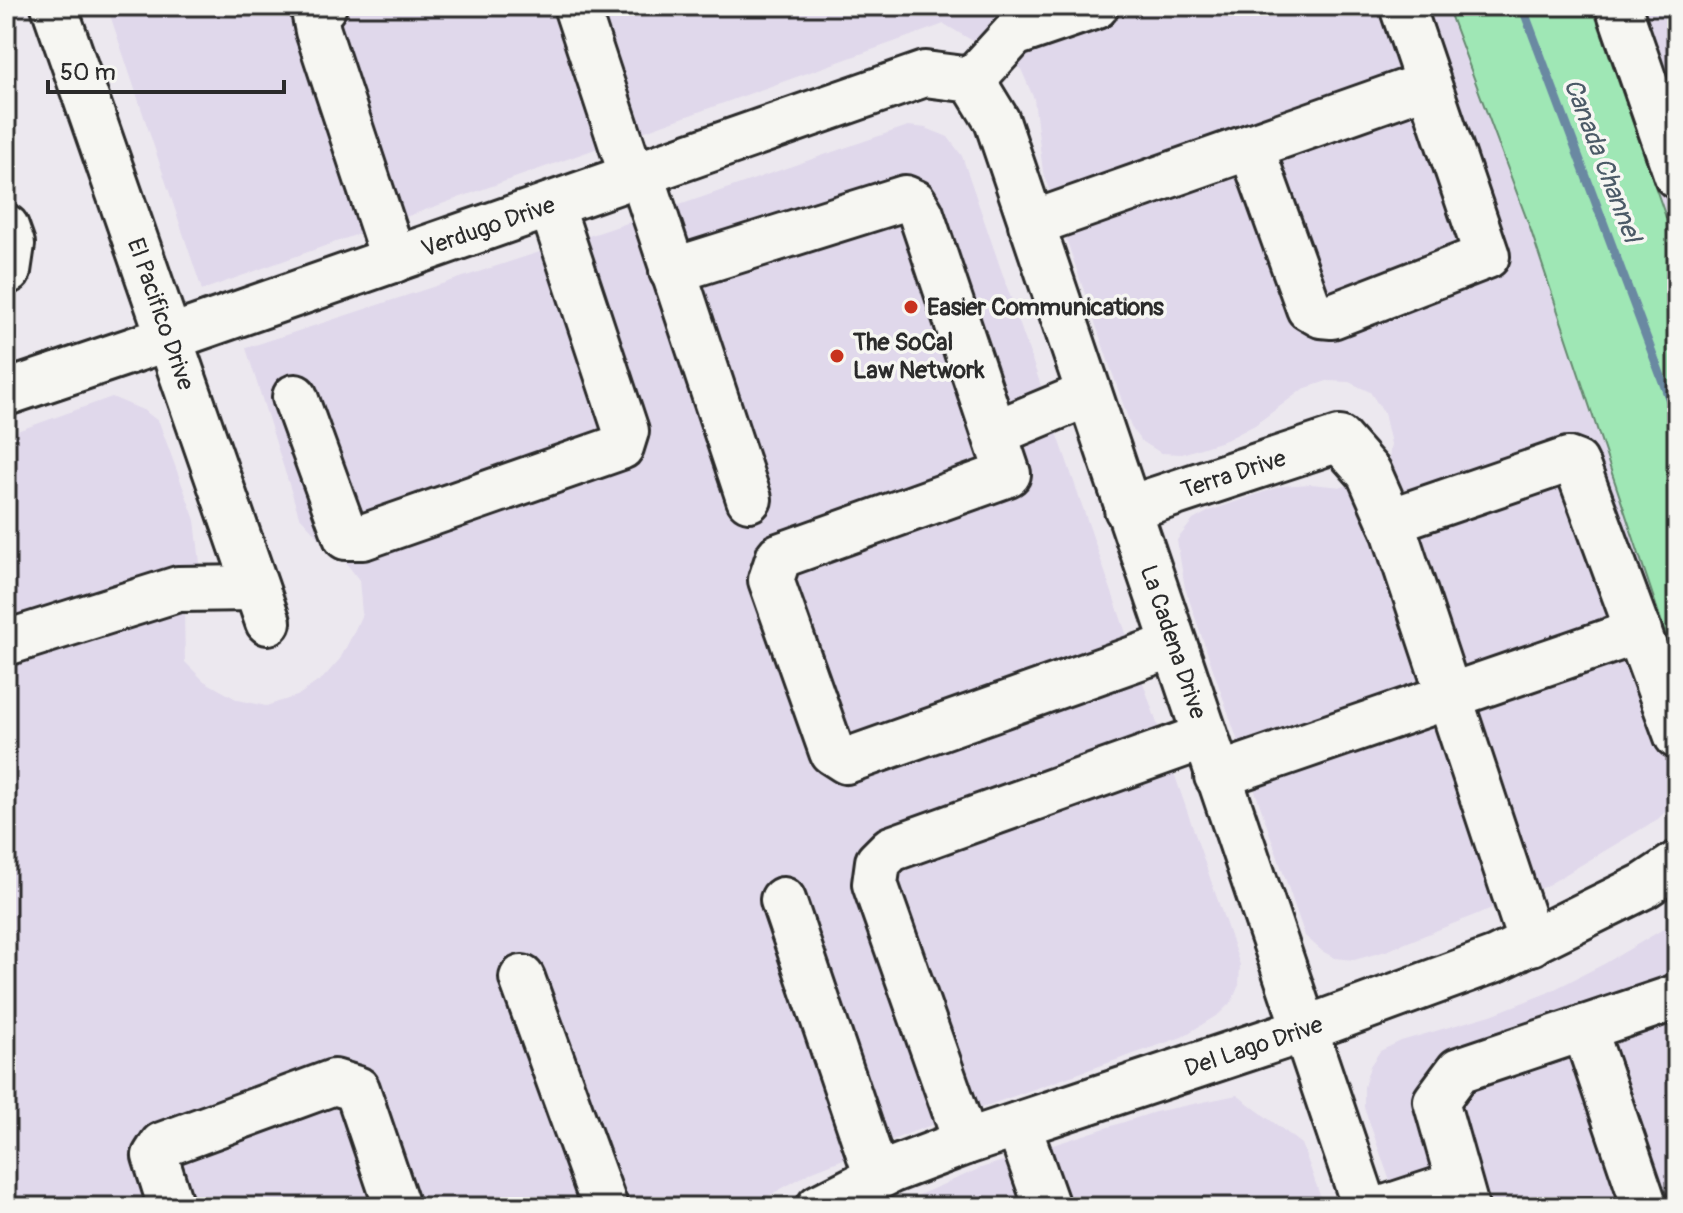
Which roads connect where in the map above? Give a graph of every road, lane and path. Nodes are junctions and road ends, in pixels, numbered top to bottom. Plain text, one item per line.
1 (54, 6) edge
2 (324, 6) edge
3 (576, 6) edge
4 (1096, 6) edge
5 (1402, 6) edge
6 (1618, 6) edge
7 (1009, 20) edge
8 (972, 80) junction
9 (1428, 84) junction
10 (1251, 147) junction
11 (636, 175) junction
12 (1677, 176) edge
13 (551, 205) junction
14 (1031, 224) junction
15 (6, 227) edge
16 (394, 260) junction
17 (672, 271) junction
18 (6, 272) edge
19 (169, 338) junction
20 (6, 393) edge
21 (1088, 394) junction
22 (295, 397) dead end
23 (995, 433) junction
24 (749, 499) dead end
25 (1127, 509) junction
26 (1390, 521) junction
27 (1639, 631) junction
28 (6, 643) edge
29 (1173, 645) junction
30 (1449, 696) junction
31 (1677, 736) edge
32 (1211, 756) junction
33 (1677, 864) edge
34 (783, 900) dead end
35 (1531, 943) junction
36 (522, 978) dead end
37 (1677, 997) edge
38 (1584, 1028) junction
39 (1303, 1030) junction
40 (1018, 1125) junction
41 (966, 1142) junction
42 (877, 1177) junction
43 (1462, 1195) edge
44 (171, 1207) edge
45 (397, 1207) edge
46 (605, 1207) edge
47 (819, 1207) edge
48 (1047, 1207) edge
49 (1365, 1207) edge
50 (1388, 1207) edge
51 (1645, 1207) edge

1 - 19 street, El Pacifico Drive
2 - 16 street
3 - 11 street
4 - 7 street
5 - 9 street
6 - 12 street
7 - 8 street
8 - 11 street, Verdugo Drive
8 - 14 street, La Cadena Drive
9 - 10 street
9 - 10 street
10 - 14 street
11 - 13 street, Verdugo Drive
11 - 17 street
13 - 16 street, Verdugo Drive
13 - 22 street
14 - 21 street, La Cadena Drive
15 - 18 street
16 - 19 street, Verdugo Drive
17 - 23 street
17 - 24 street
19 - 20 street, Verdugo Drive
19 - 28 street, El Pacifico Drive
21 - 23 street
21 - 25 street, La Cadena Drive
23 - 29 street
25 - 26 street, Terra Drive
25 - 29 street, La Cadena Drive
26 - 27 street
26 - 30 street
27 - 30 street
27 - 31 street
29 - 32 street, La Cadena Drive
30 - 32 street
30 - 35 street
32 - 39 street, La Cadena Drive
32 - 41 street
33 - 35 street, Del Lago Drive
34 - 42 street
35 - 39 street, Del Lago Drive
36 - 46 street
37 - 38 street
38 - 43 street
38 - 51 street
39 - 40 street, Del Lago Drive
39 - 49 street, La Cadena Drive
40 - 41 street, Del Lago Drive
40 - 48 street
41 - 42 street, Del Lago Drive
42 - 47 street, Del Lago Drive
43 - 50 street
44 - 45 street

